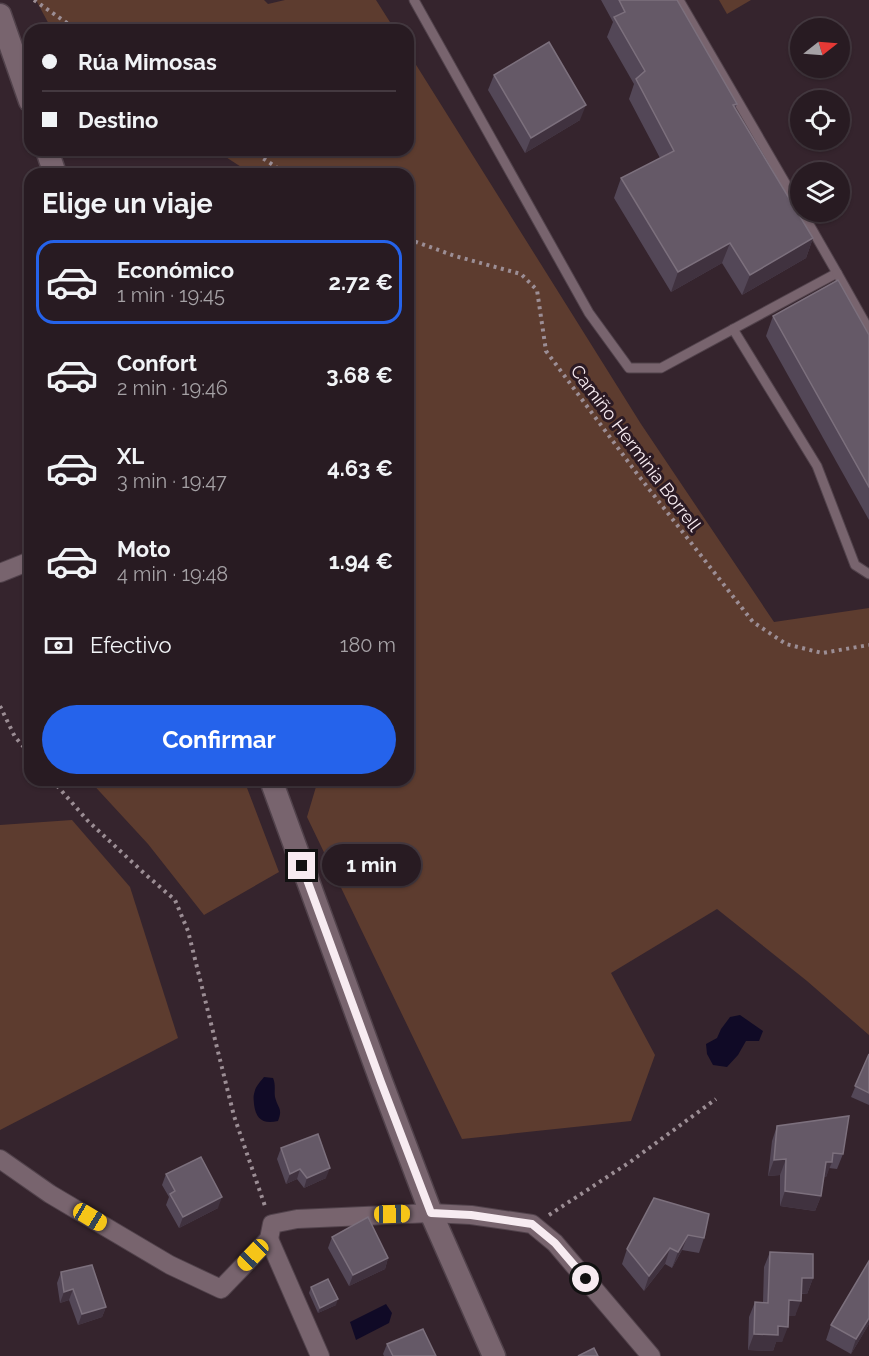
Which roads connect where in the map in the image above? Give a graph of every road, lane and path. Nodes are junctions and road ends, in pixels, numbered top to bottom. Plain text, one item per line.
1 (34, 0) edge
2 (414, 0) edge
3 (679, 0) edge
4 (0, 15) edge
5 (68, 24) edge
6 (24, 84) edge
7 (260, 156) edge
8 (277, 168) edge
9 (790, 192) edge
10 (807, 222) edge
11 (414, 241) edge
12 (837, 273) junction
13 (733, 329) junction
14 (869, 330) edge
15 (24, 563) edge
16 (0, 573) edge
17 (869, 574) edge
18 (869, 645) edge
19 (0, 706) edge
20 (24, 747) edge
21 (57, 786) edge
22 (273, 786) edge
23 (716, 1099) dead end
24 (0, 1159) edge
25 (431, 1213) junction
26 (532, 1224) junction
27 (270, 1232) junction
28 (320, 1356) edge
29 (494, 1356) edge
30 (651, 1356) edge

1 - 5 path
2 - 13 lane
3 - 9 lane
4 - 6 street
7 - 8 path
10 - 12 lane
11 - 18 path, Camiño Herminia Borrell
12 - 13 lane
12 - 14 lane
13 - 17 lane
15 - 16 street
19 - 20 path
21 - 27 path
22 - 25 street
23 - 26 path
24 - 27 street
25 - 26 street
25 - 27 street
25 - 29 street
26 - 30 street
27 - 28 street

